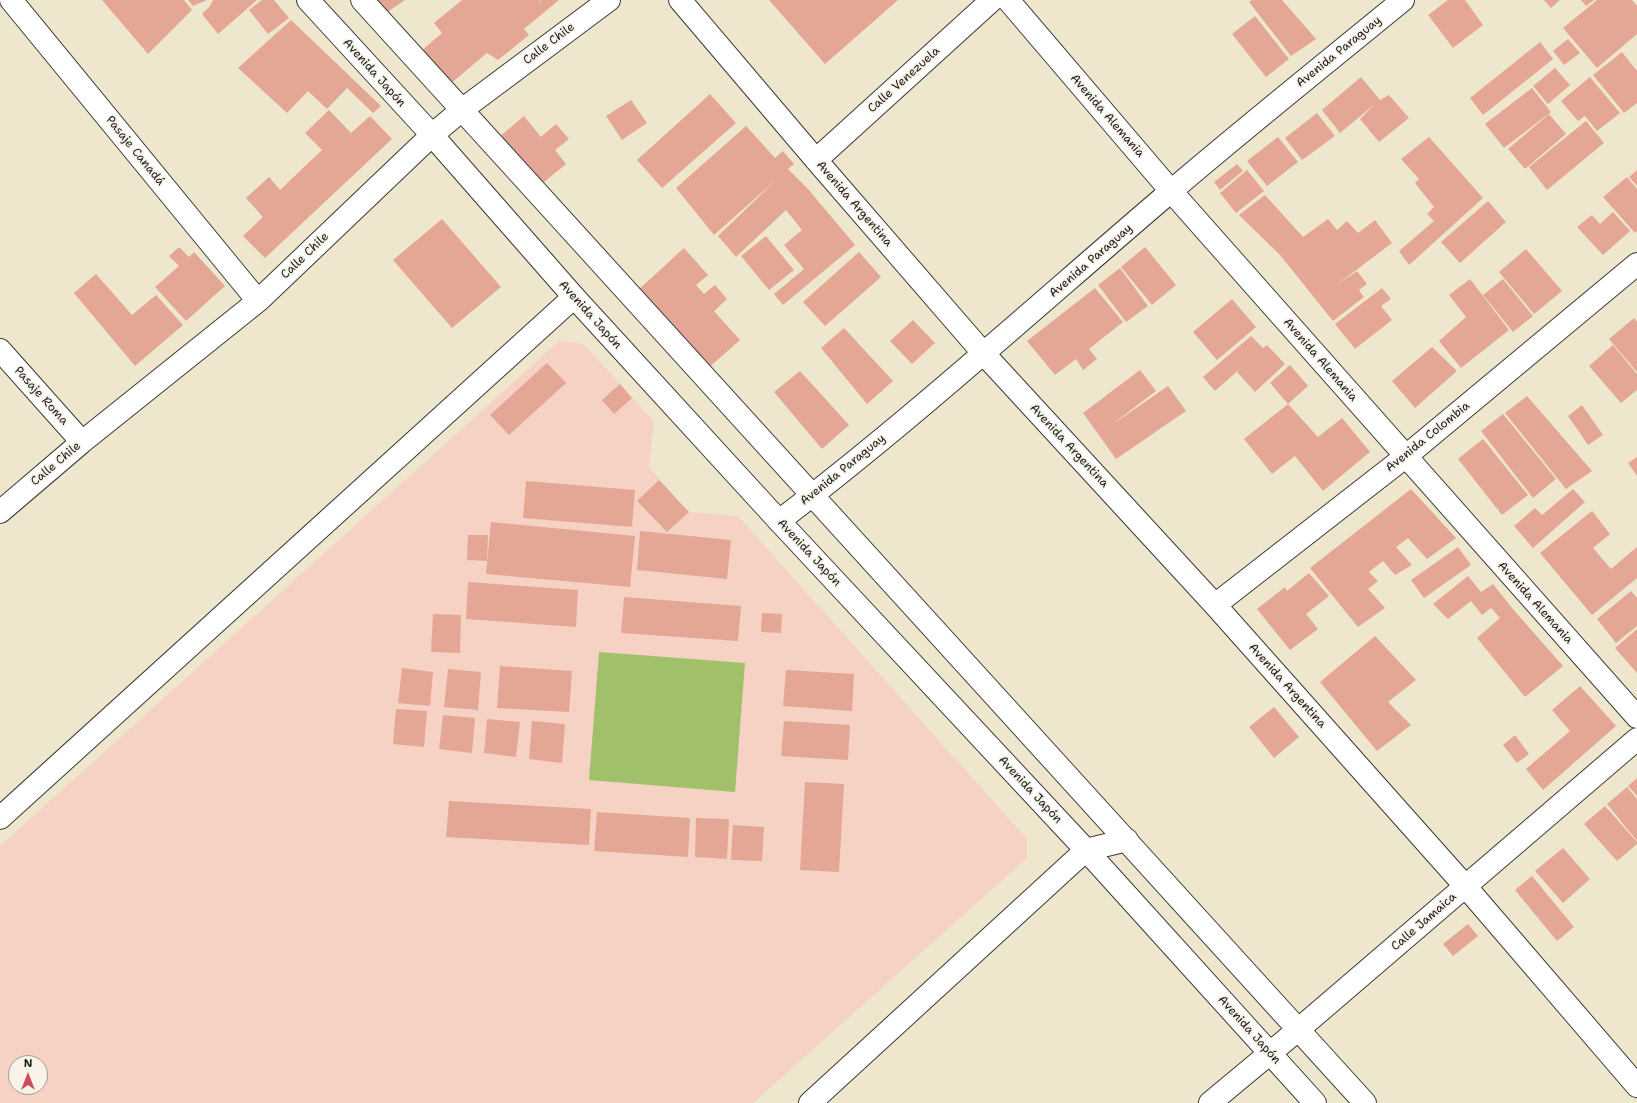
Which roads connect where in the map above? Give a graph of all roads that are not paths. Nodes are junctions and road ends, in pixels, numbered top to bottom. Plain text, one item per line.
1 (7, 0) edge
2 (12, 0) edge
3 (308, 0) edge
4 (362, 0) edge
5 (609, 0) edge
6 (680, 0) edge
7 (992, 0) edge
8 (1008, 0) edge
9 (1403, 0) edge
10 (0, 6) edge
11 (463, 109) junction
12 (432, 135) junction
13 (816, 160) junction
14 (1171, 191) junction
15 (1637, 264) edge
16 (574, 297) junction
17 (258, 301) junction
18 (0, 350) edge
19 (984, 354) junction
20 (82, 442) junction
21 (1405, 456) junction
22 (813, 496) junction
23 (0, 512) edge
24 (779, 522) junction
25 (1215, 605) junction
26 (1637, 717) edge
27 (1637, 739) edge
28 (0, 818) edge
29 (1127, 840) junction
30 (1086, 850) junction
31 (1466, 887) junction
32 (1299, 1029) junction
33 (1270, 1054) junction
34 (1632, 1071) edge
35 (810, 1103) edge
36 (1210, 1103) edge
37 (1315, 1103) edge
38 (1365, 1103) edge

1 - 10 street
2 - 17 street, Pasaje Canadá
3 - 12 street, Avenida Japón
4 - 11 street
5 - 11 street, Calle Chile
6 - 13 street, Avenida Argentina
7 - 13 street, Calle Venezuela
8 - 14 street, Avenida Alemania
9 - 14 street, Avenida Paraguay
11 - 12 street, Calle Chile
11 - 22 street
12 - 16 street, Avenida Japón
12 - 17 street, Calle Chile
13 - 19 street, Avenida Argentina
14 - 19 street, Avenida Paraguay
14 - 21 street, Avenida Alemania
15 - 21 street, Avenida Colombia
16 - 24 street, Avenida Japón
16 - 28 street
17 - 20 street, Calle Chile
18 - 20 street, Pasaje Roma
19 - 22 street, Avenida Paraguay
19 - 25 street, Avenida Argentina
20 - 23 street, Calle Chile
21 - 25 street, Avenida Colombia
21 - 26 street, Avenida Alemania
22 - 24 street, Avenida Paraguay
22 - 29 street
24 - 30 street, Avenida Japón
25 - 31 street, Avenida Argentina
27 - 31 street, Calle Jamaica
29 - 30 street
29 - 32 street
30 - 33 street, Avenida Japón
30 - 35 street
31 - 32 street, Calle Jamaica
31 - 34 street, Avenida Argentina
32 - 33 street, Calle Jamaica
32 - 38 street
33 - 36 street, Calle Jamaica
33 - 37 street, Avenida Japón

